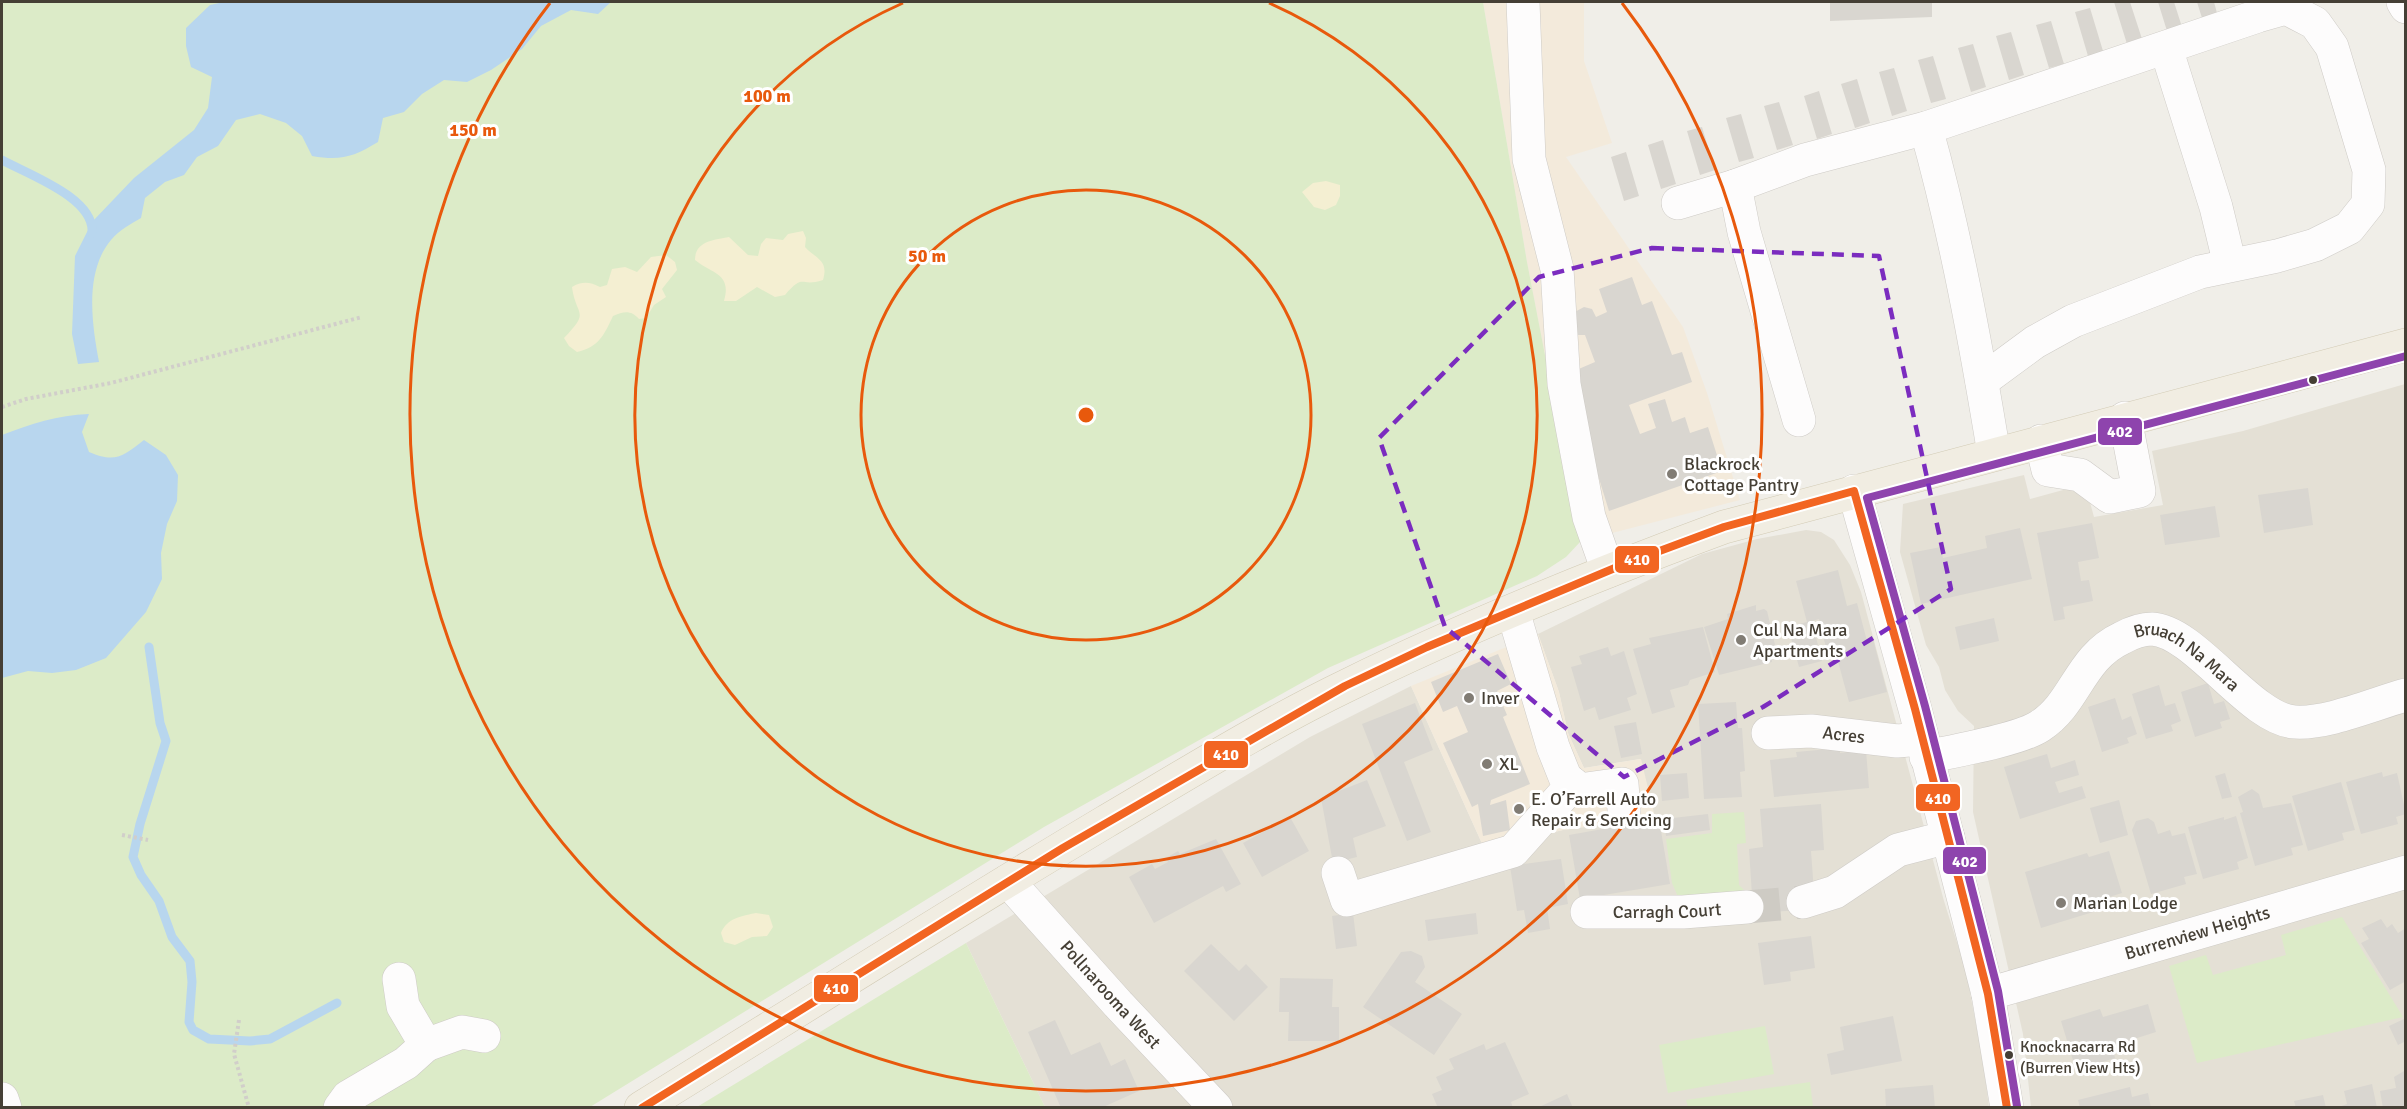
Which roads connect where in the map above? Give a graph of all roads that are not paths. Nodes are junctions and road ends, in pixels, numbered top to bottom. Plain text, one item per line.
1 (1523, 2) edge
2 (2403, 2) edge
3 (2406, 7) edge
4 (2166, 48) junction
5 (1926, 129) junction
6 (1735, 186) junction
7 (1678, 203) dead end
8 (2230, 265) junction
9 (2406, 345) edge
10 (1982, 381) junction
11 (2125, 418) junction
12 (1799, 420) dead end
13 (2041, 441) junction
14 (1994, 454) junction
15 (1854, 491) junction
16 (1608, 571) junction
17 (1513, 611) junction
18 (2406, 695) edge
19 (1768, 733) dead end
20 (1924, 748) junction
21 (1573, 784) junction
22 (1624, 810) dead end
23 (1948, 837) junction
24 (2406, 872) edge
25 (1338, 873) dead end
26 (1008, 881) junction
27 (1803, 902) tunnel mouth
28 (1747, 907) tunnel mouth
29 (1587, 912) dead end
30 (399, 979) dead end
31 (1988, 994) junction
32 (484, 1036) dead end
33 (426, 1045) junction
34 (2, 1099) edge
35 (5, 1107) edge
36 (340, 1107) edge
37 (641, 1107) edge
38 (1216, 1107) edge
39 (2007, 1107) edge

1 - 16 street
2 - 3 street
4 - 5 street
4 - 8 street
4 - 8 street
5 - 6 street
5 - 10 street
6 - 7 street
6 - 12 street
8 - 10 street
9 - 11 main road
10 - 14 street
11 - 13 main road
11 - 13 street
13 - 14 main road
14 - 15 main road
15 - 16 main road
15 - 20 street
16 - 17 main road
17 - 21 street
17 - 26 main road
18 - 20 street, Bruach Na Mara
19 - 20 street, Acres
20 - 23 street
21 - 22 street
21 - 25 street
23 - 27 street
23 - 31 street
24 - 31 street, Burrenview Heights
26 - 37 main road
26 - 38 street, Pollnarooma West
28 - 29 street, Carragh Court
30 - 33 street
31 - 39 street
32 - 33 street
33 - 36 street
34 - 35 street

